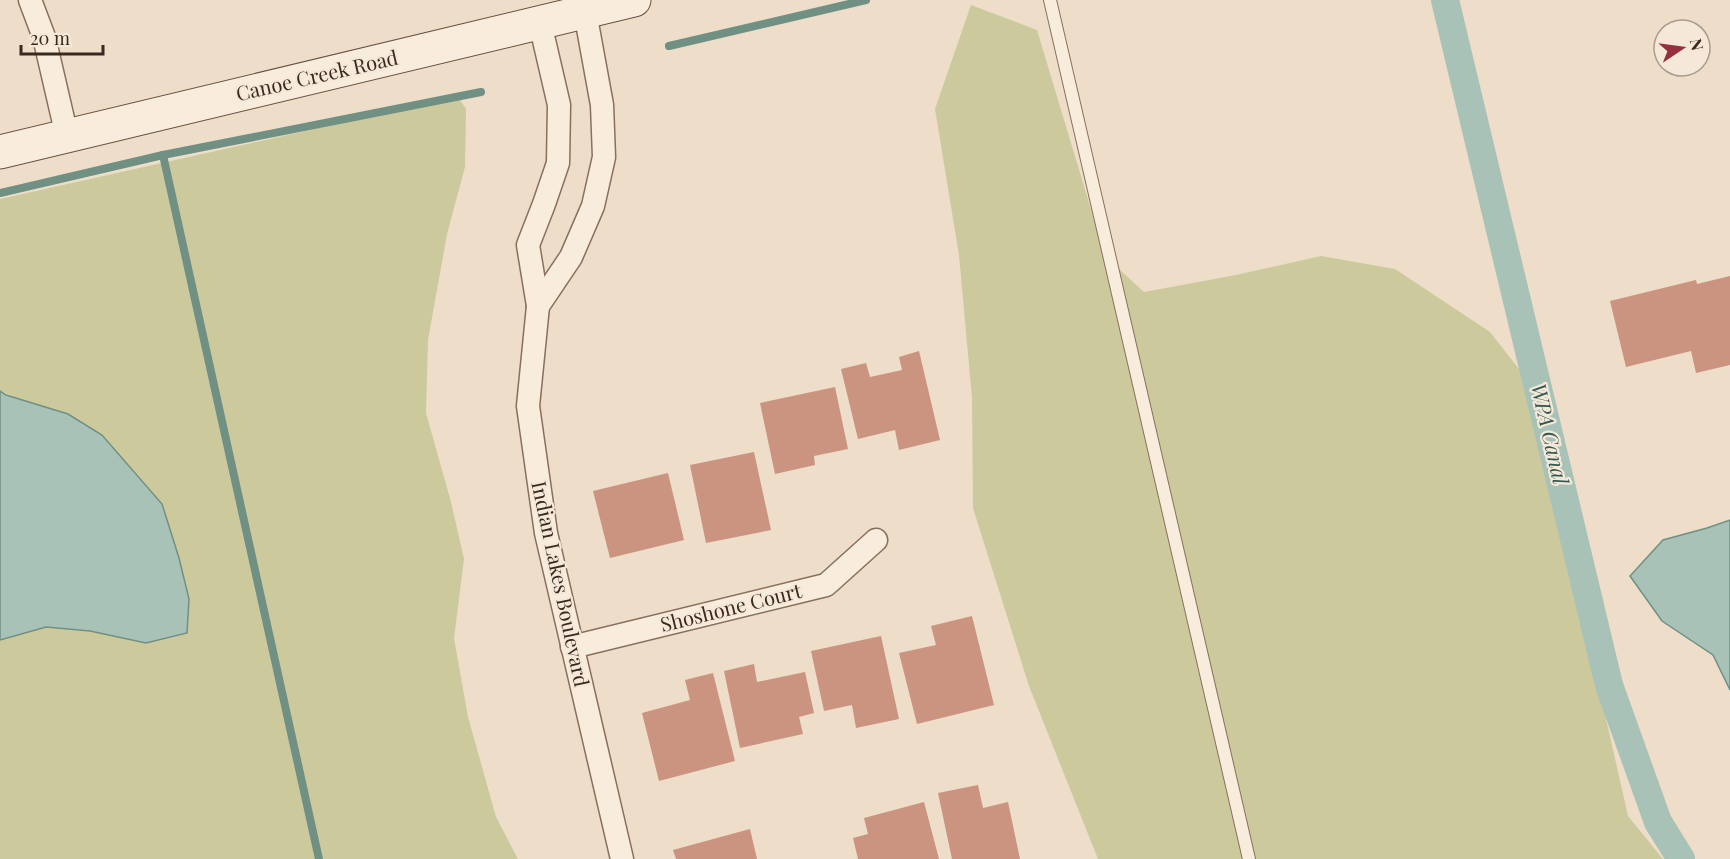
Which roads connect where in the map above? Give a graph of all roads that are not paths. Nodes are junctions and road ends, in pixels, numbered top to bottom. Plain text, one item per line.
1 (30, 0) edge
2 (634, 0) edge
3 (1050, 0) edge
4 (585, 12) junction
5 (540, 22) junction
6 (67, 136) junction
7 (0, 152) edge
8 (537, 306) junction
9 (876, 540) dead end
10 (572, 647) junction
11 (622, 859) edge
12 (1249, 859) edge

1 - 6 street
2 - 4 main road, Canoe Creek Road
3 - 12 lane
4 - 5 main road, Canoe Creek Road
4 - 8 street, Indian Lakes Boulevard
5 - 6 main road, Canoe Creek Road
5 - 8 street, Indian Lakes Boulevard
6 - 7 main road, Canoe Creek Road
8 - 10 street, Indian Lakes Boulevard
9 - 10 street, Shoshone Court
10 - 11 street, Indian Lakes Boulevard

